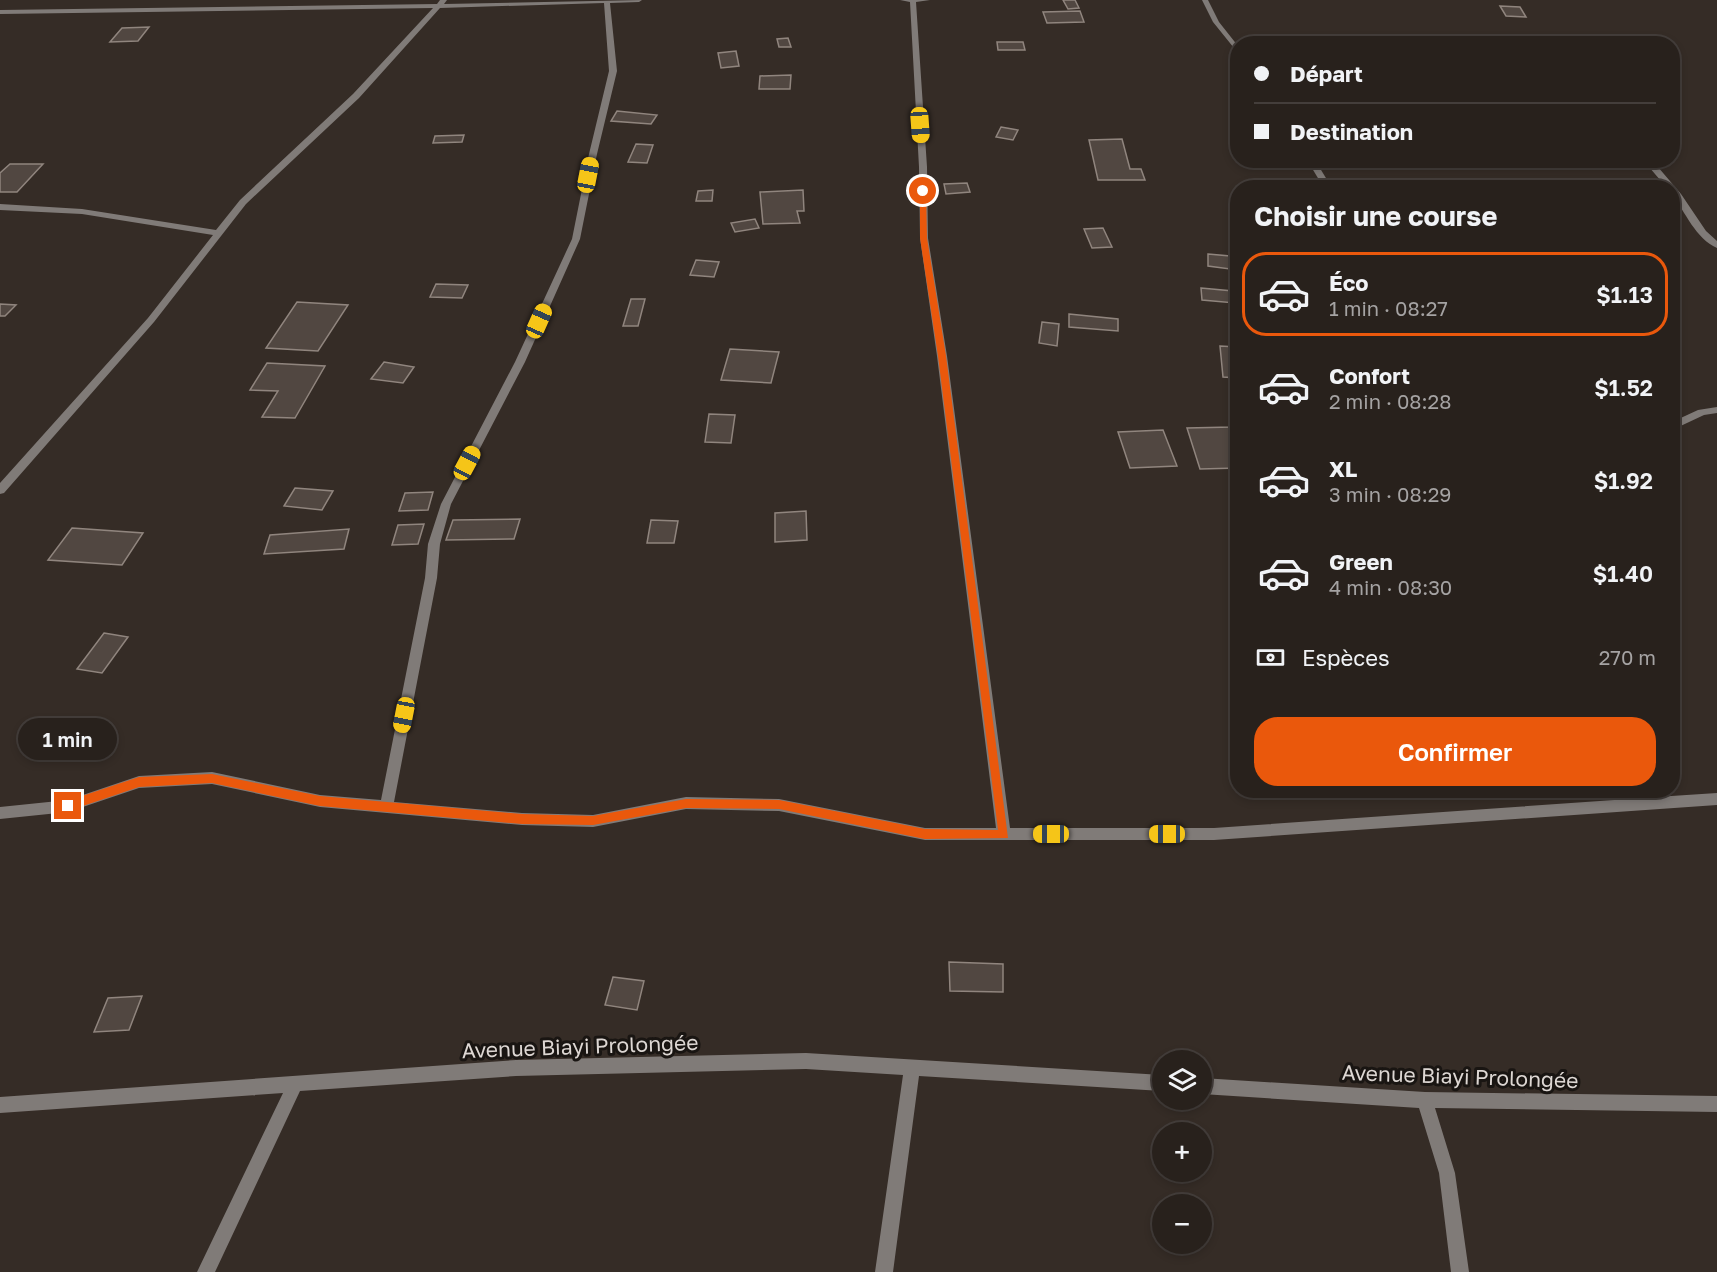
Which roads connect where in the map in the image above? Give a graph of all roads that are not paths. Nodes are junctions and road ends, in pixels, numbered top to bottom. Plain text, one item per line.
1 (639, 0) edge
2 (903, 0) edge
3 (913, 0) edge
4 (927, 0) edge
5 (1205, 0) edge
6 (607, 2) junction
7 (442, 3) edge
8 (0, 12) edge
9 (1230, 40) edge
10 (1654, 168) edge
11 (1665, 180) edge
12 (1680, 198) edge
13 (0, 207) edge
14 (217, 233) junction
15 (1717, 245) edge
16 (1717, 410) edge
17 (1680, 423) edge
18 (0, 490) edge
19 (1650, 798) edge
20 (1717, 799) edge
21 (1653, 804) junction
22 (386, 807) junction
23 (0, 813) edge
24 (1004, 835) junction
25 (912, 1068) junction
26 (1152, 1082) edge
27 (296, 1083) junction
28 (1212, 1087) edge
29 (1425, 1100) junction
30 (1717, 1104) edge
31 (0, 1105) edge
32 (206, 1272) edge
33 (884, 1272) edge
34 (1460, 1272) edge

1 - 6 street
2 - 3 street
3 - 4 street
3 - 24 street
5 - 9 street
6 - 7 street
6 - 22 street
7 - 8 street
7 - 14 street
10 - 11 street
12 - 15 street
13 - 14 street
14 - 18 street
16 - 17 street
19 - 21 street
20 - 21 street
21 - 24 street
22 - 23 street
22 - 24 street
25 - 26 street, Avenue Biayi Prolongée
25 - 27 street, Avenue Biayi Prolongée
25 - 33 street
27 - 31 street, Avenue Biayi Prolongée
27 - 32 street
28 - 29 street, Avenue Biayi Prolongée
29 - 30 street, Avenue Biayi Prolongée
29 - 34 street

